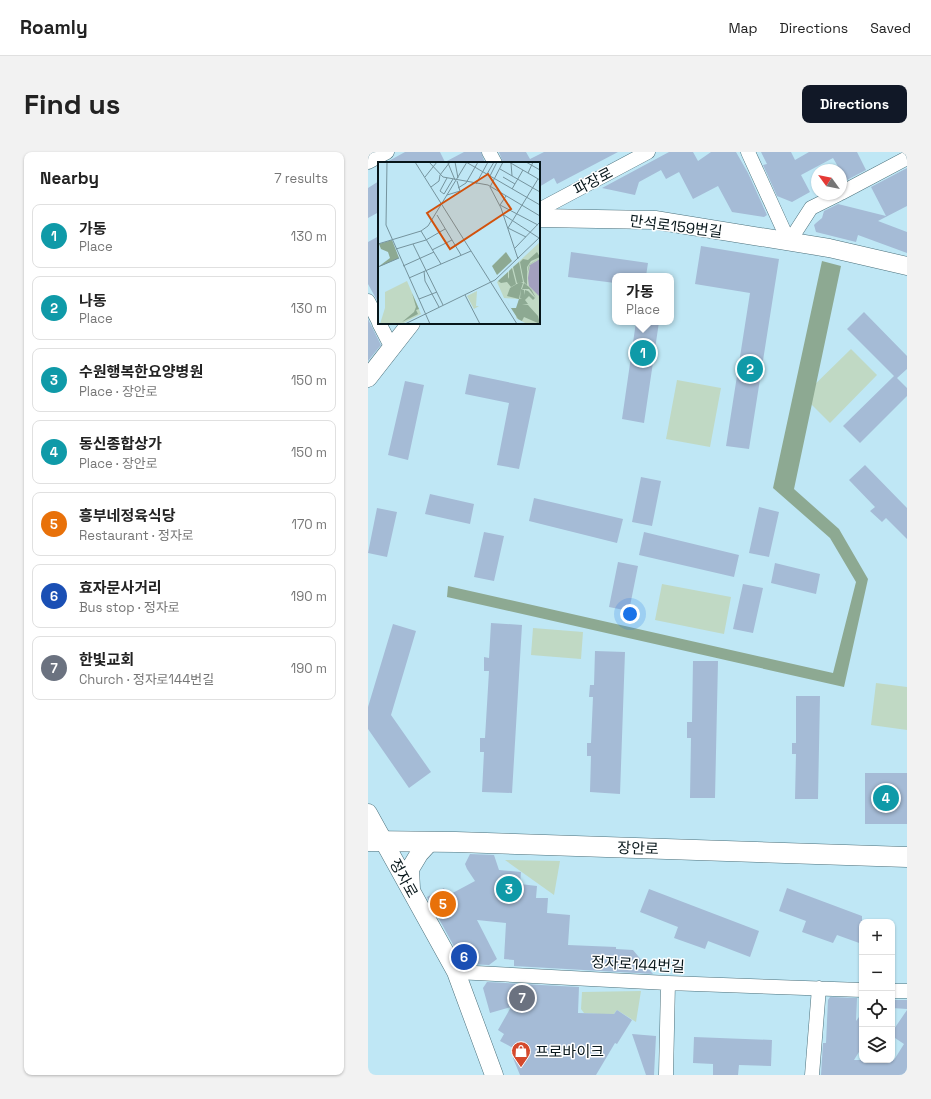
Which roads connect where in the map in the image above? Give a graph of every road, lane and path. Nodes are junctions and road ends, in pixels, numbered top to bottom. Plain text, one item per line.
1 (387, 152) edge
2 (489, 152) edge
3 (648, 152) edge
4 (748, 152) edge
5 (907, 158) edge
6 (368, 161) edge
7 (494, 162) edge
8 (847, 189) edge
9 (826, 200) edge
10 (540, 209) edge
11 (540, 218) edge
12 (789, 242) junction
13 (907, 266) edge
14 (368, 300) edge
15 (378, 321) edge
16 (380, 324) edge
17 (410, 324) edge
18 (392, 348) junction
19 (368, 378) edge
20 (368, 813) edge
21 (376, 841) edge
22 (430, 842) junction
23 (907, 857) edge
24 (411, 890) junction
25 (456, 972) junction
26 (668, 983) junction
27 (819, 988) junction
28 (859, 990) edge
29 (895, 991) edge
30 (907, 991) edge
31 (494, 1075) edge
32 (666, 1075) edge
33 (812, 1075) edge

1 - 6 street
2 - 7 street
3 - 10 street, 파장로
4 - 12 street
5 - 8 street
9 - 12 street
11 - 12 street, 만석로159번길
12 - 13 street, 만석로159번길
14 - 15 street
16 - 18 street
17 - 18 street
18 - 19 street
20 - 21 street, 정자로
21 - 22 main road, 장안로
21 - 24 street, 정자로
22 - 23 main road, 장안로
22 - 24 street
24 - 25 street, 정자로
25 - 26 street, 정자로144번길
25 - 31 street, 정자로
26 - 27 street, 정자로144번길
26 - 32 street
27 - 28 street, 정자로144번길
27 - 33 street
29 - 30 street

